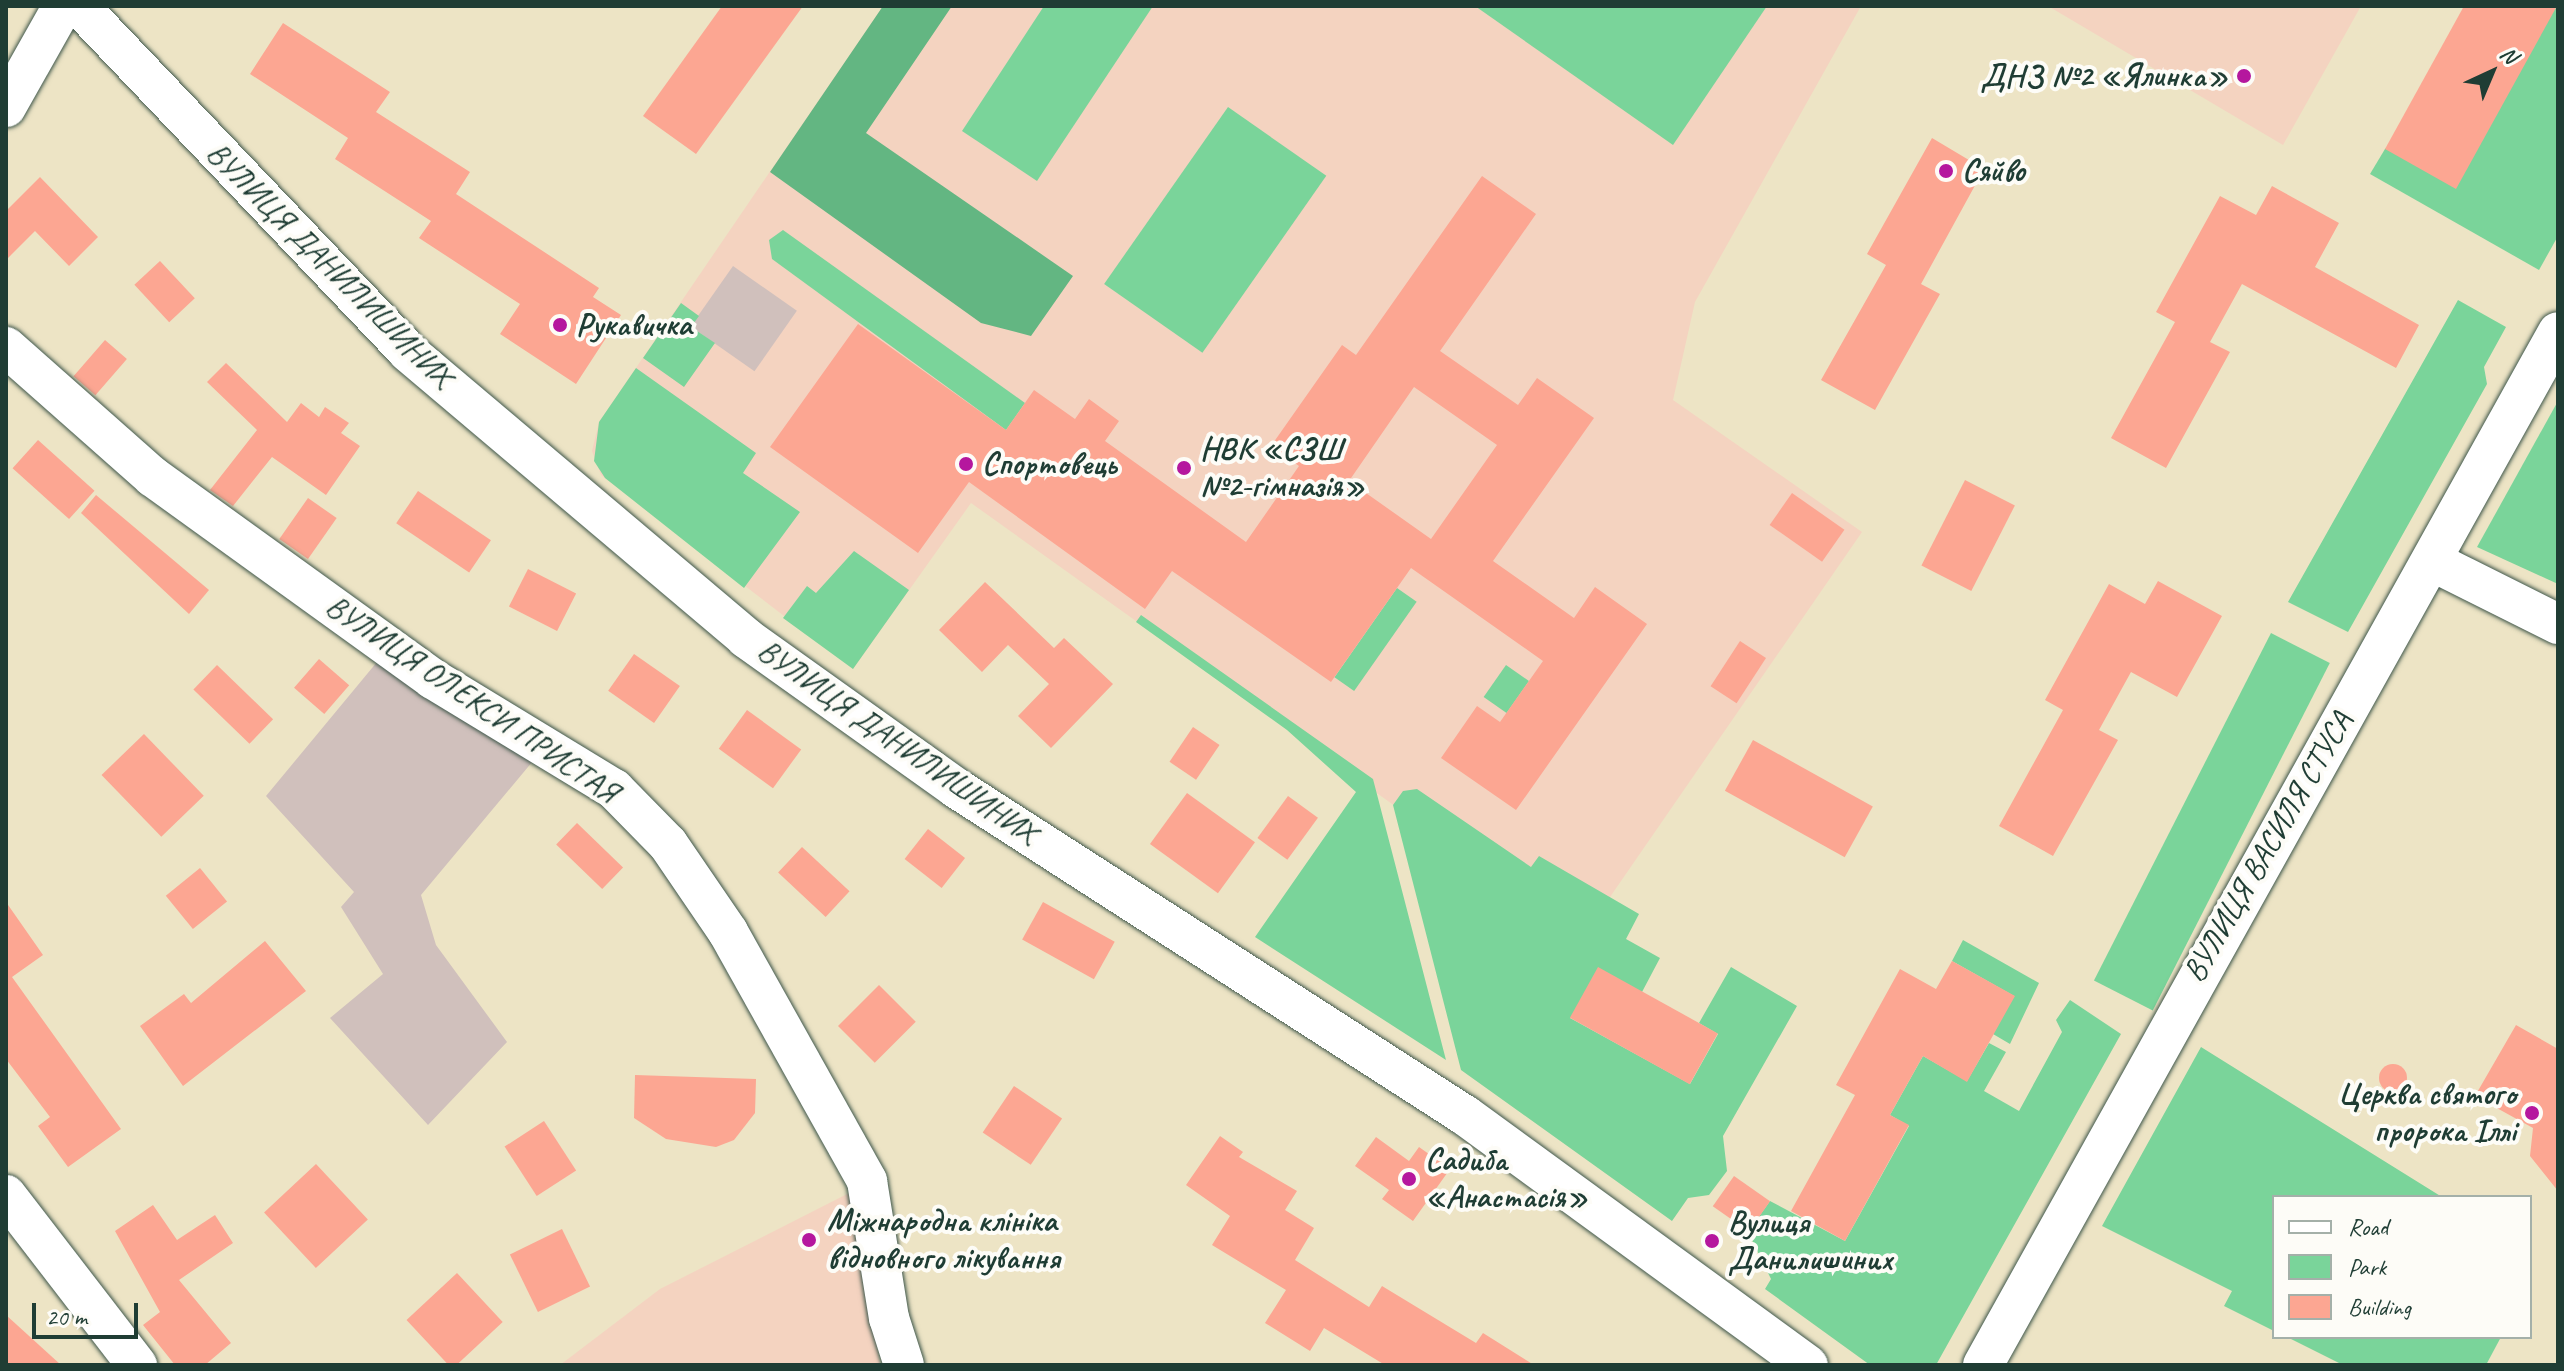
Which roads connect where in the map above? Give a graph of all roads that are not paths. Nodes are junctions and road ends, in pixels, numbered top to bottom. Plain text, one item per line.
1 (63, 6) edge
2 (79, 6) edge
3 (6, 107) edge
4 (2558, 332) edge
5 (6, 347) edge
6 (2432, 561) junction
7 (2558, 624) edge
8 (6, 1195) edge
9 (137, 1365) edge
10 (904, 1365) edge
11 (1808, 1365) edge
12 (1983, 1365) edge

1 - 3 street
2 - 11 street, ВУЛИЦЯ ДАНИЛИШИНИХ
4 - 6 street, ВУЛИЦЯ ВАСИЛЯ СТУСА
5 - 10 street, ВУЛИЦЯ ОЛЕКСИ ПРИСТАЯ
6 - 7 street
6 - 12 street, ВУЛИЦЯ ВАСИЛЯ СТУСА
8 - 9 street

